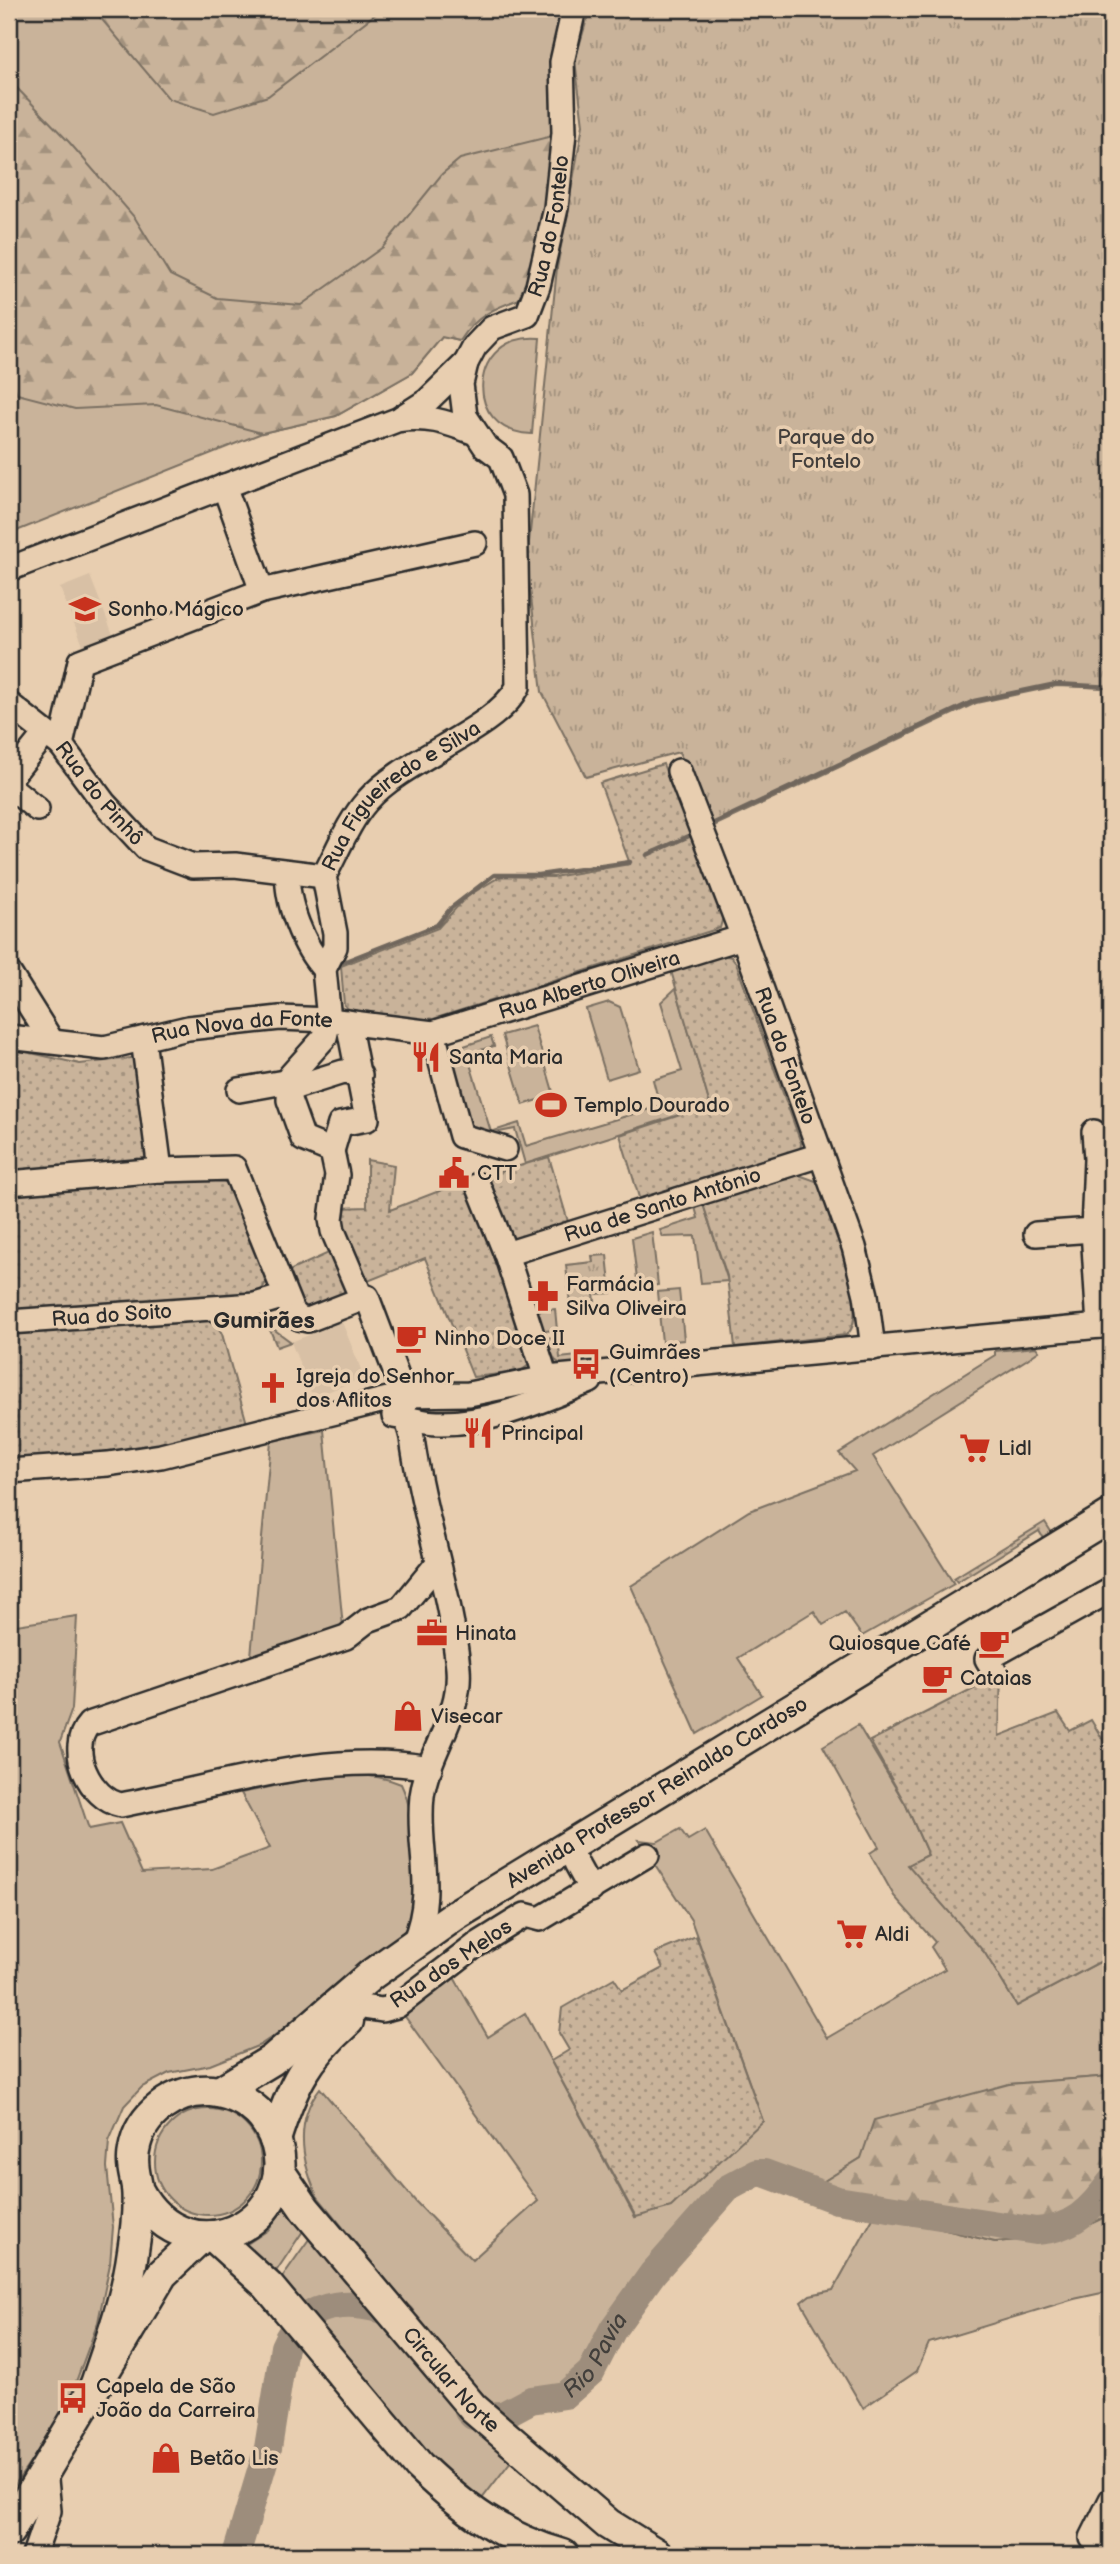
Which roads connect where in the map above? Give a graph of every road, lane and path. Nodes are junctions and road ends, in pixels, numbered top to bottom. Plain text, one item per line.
1 (574, 9) edge
2 (466, 363) junction
3 (397, 420) junction
4 (473, 432) junction
5 (224, 486) junction
6 (475, 543) dead end
7 (9, 569) edge
8 (262, 591) junction
9 (518, 687) joint
10 (9, 704) edge
11 (53, 739) junction
12 (679, 771) dead end
13 (9, 779) edge
14 (9, 786) edge
15 (37, 809) dead end
16 (288, 872) junction
17 (324, 876) junction
18 (743, 937) junction
19 (324, 970) junction
20 (9, 973) edge
21 (338, 1021) junction
22 (433, 1033) junction
23 (9, 1037) edge
24 (143, 1039) junction
25 (51, 1040) junction
26 (360, 1075) junction
27 (289, 1085) junction
28 (239, 1090) dead end
29 (1094, 1132) dead end
30 (505, 1149) dead end
31 (332, 1151) junction
32 (820, 1156) junction
33 (160, 1170) junction
34 (9, 1183) edge
35 (478, 1185) dead end
36 (1093, 1230) junction
37 (1036, 1234) dead end
38 (506, 1254) junction
39 (285, 1296) junction
40 (362, 1298) junction
41 (9, 1322) edge
42 (1105, 1326) edge
43 (873, 1348) junction
44 (550, 1387) junction
45 (409, 1403) junction
46 (9, 1471) edge
47 (1111, 1515) edge
48 (1111, 1536) edge
49 (437, 1563) junction
50 (1111, 1590) edge
51 (995, 1672) dead end
52 (430, 1768) junction
53 (647, 1855) dead end
54 (576, 1863) junction
55 (591, 1890) junction
56 (414, 1943) junction
57 (363, 2007) junction
58 (219, 2092) junction
59 (275, 2140) junction
60 (279, 2171) junction
61 (137, 2189) junction
62 (207, 2236) junction
63 (96, 2384) junction
64 (45, 2469) junction
65 (1111, 2500) edge
66 (9, 2531) edge
67 (1104, 2549) edge
68 (34, 2555) edge
69 (563, 2555) edge
70 (658, 2555) edge

1 - 2 street, Rua do Fontelo
2 - 3 street
2 - 4 street, Rua do Fontelo
3 - 4 street
3 - 5 street
4 - 9 street, Rua do Fontelo
5 - 7 street
5 - 8 street
6 - 8 street
8 - 11 street
9 - 17 street, Rua Figueiredo e Silva
10 - 11 street, Rua do Pinhô
11 - 13 street
11 - 16 street, Rua do Pinhô
12 - 18 street, Rua do Fontelo
14 - 15 street
16 - 17 street, Rua do Pinhô
16 - 19 street
17 - 19 street, Rua Figueiredo e Silva
18 - 22 street, Rua Alberto Oliveira
18 - 32 street, Rua do Fontelo
19 - 21 street, Rua Figueiredo e Silva
20 - 25 street
21 - 22 street, Rua Nova da Fonte
21 - 24 street, Rua Nova da Fonte
21 - 26 street, Rua Figueiredo e Silva
21 - 27 street
22 - 30 street
23 - 25 street, Rua Nova da Fonte
24 - 25 street, Rua Nova da Fonte
24 - 33 street
26 - 27 street
26 - 31 street, Rua Figueiredo e Silva
27 - 28 street
27 - 31 street
29 - 36 street
31 - 40 street
32 - 38 street, Rua de Santo António
32 - 43 street, Rua do Fontelo
33 - 34 street
33 - 39 street
35 - 38 street
36 - 37 street
36 - 42 street
38 - 44 street
39 - 40 street
39 - 41 street, Rua do Soito
40 - 45 street
42 - 43 street
43 - 44 street
44 - 45 street
45 - 46 street
45 - 49 street
47 - 56 main road, Avenida Professor Reinaldo Cardoso
48 - 54 main road, Avenida Professor Reinaldo Cardoso
49 - 52 street
49 - 52 street
50 - 51 street
52 - 56 street
53 - 55 street, Rua dos Melos
54 - 55 street
54 - 57 main road, Avenida Professor Reinaldo Cardoso
55 - 57 street, Rua dos Melos
56 - 58 main road, Avenida Professor Reinaldo Cardoso
57 - 59 main road, Avenida Professor Reinaldo Cardoso
58 - 59 main road
58 - 61 main road
59 - 60 main road
60 - 62 main road
60 - 70 main road, Circular Norte
61 - 62 main road
61 - 63 main road
62 - 63 main road
62 - 69 main road
63 - 64 main road
64 - 66 main road
64 - 68 street
65 - 67 street

